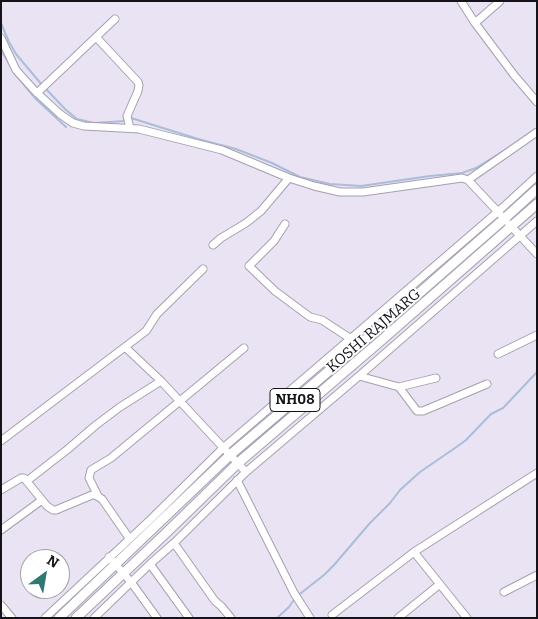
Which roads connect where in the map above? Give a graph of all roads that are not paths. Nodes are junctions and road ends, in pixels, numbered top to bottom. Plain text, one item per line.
1 (461, 1) edge
2 (500, 1) edge
3 (115, 19) dead end
4 (475, 23) junction
5 (96, 37) junction
6 (1, 38) edge
7 (37, 93) junction
8 (537, 102) edge
9 (130, 128) junction
10 (537, 132) edge
11 (536, 173) edge
12 (289, 178) junction
13 (468, 180) junction
14 (537, 189) edge
15 (537, 204) edge
16 (501, 215) junction
17 (537, 221) edge
18 (285, 224) dead end
19 (512, 227) junction
20 (521, 236) junction
21 (213, 245) dead end
22 (537, 254) edge
23 (204, 269) dead end
24 (537, 335) edge
25 (351, 339) junction
26 (125, 347) junction
27 (244, 348) dead end
28 (498, 354) dead end
29 (359, 376) junction
30 (436, 378) dead end
31 (160, 381) junction
32 (487, 384) dead end
33 (399, 388) junction
34 (179, 401) junction
35 (1, 441) edge
36 (223, 448) junction
37 (230, 455) junction
38 (238, 463) junction
39 (246, 472) junction
40 (537, 473) edge
41 (237, 480) junction
42 (27, 481) junction
43 (1, 490) edge
44 (98, 496) junction
45 (42, 500) junction
46 (1, 530) edge
47 (130, 538) junction
48 (174, 543) junction
49 (414, 552) junction
50 (109, 557) junction
51 (116, 564) junction
52 (150, 564) junction
53 (123, 573) junction
54 (537, 575) edge
55 (131, 582) junction
56 (440, 584) junction
57 (504, 592) dead end
58 (1, 606) edge
59 (332, 617) edge
60 (12, 618) edge
61 (45, 618) edge
62 (59, 618) edge
63 (76, 618) edge
64 (94, 618) edge
65 (157, 618) edge
66 (189, 618) edge
67 (231, 618) edge
68 (310, 618) edge
69 (398, 618) edge
70 (467, 618) edge

1 - 4 street
2 - 4 street
3 - 5 street
4 - 8 street
5 - 7 street
5 - 9 street
6 - 7 street
7 - 9 street
9 - 12 street
10 - 13 street
11 - 16 street
12 - 13 street
12 - 21 street
13 - 16 street
14 - 16 main road, KOSHI RAJMARG / NH08
15 - 19 main road, KOSHI RAJMARG / NH08
16 - 19 street
16 - 25 street
16 - 37 main road, KOSHI RAJMARG / NH08
17 - 20 street
18 - 25 street
19 - 20 street
19 - 38 main road, KOSHI RAJMARG / NH08
20 - 22 street
20 - 29 street
23 - 26 street
24 - 28 street
25 - 36 street
26 - 31 street
26 - 35 street
27 - 34 street
29 - 33 street
29 - 39 street
30 - 33 street
31 - 34 street
31 - 42 street
32 - 33 street
34 - 36 street
34 - 44 street
36 - 37 street
36 - 47 street
37 - 38 street
37 - 51 main road, KOSHI RAJMARG / NH08
38 - 39 street
38 - 53 main road, KOSHI RAJMARG / NH08
39 - 41 street
40 - 49 street
41 - 48 street
41 - 68 street
42 - 43 street
42 - 45 street
44 - 45 street
44 - 47 street
45 - 46 street
47 - 50 street
48 - 52 street
48 - 67 street
49 - 56 street
49 - 59 street
50 - 51 street
50 - 61 street
51 - 53 street
51 - 62 main road, KOSHI RAJMARG / NH08
52 - 55 street
52 - 66 street
53 - 55 street
53 - 63 main road, KOSHI RAJMARG / NH08
54 - 57 street
55 - 64 street
55 - 65 street
56 - 69 street
56 - 70 street
58 - 60 street

